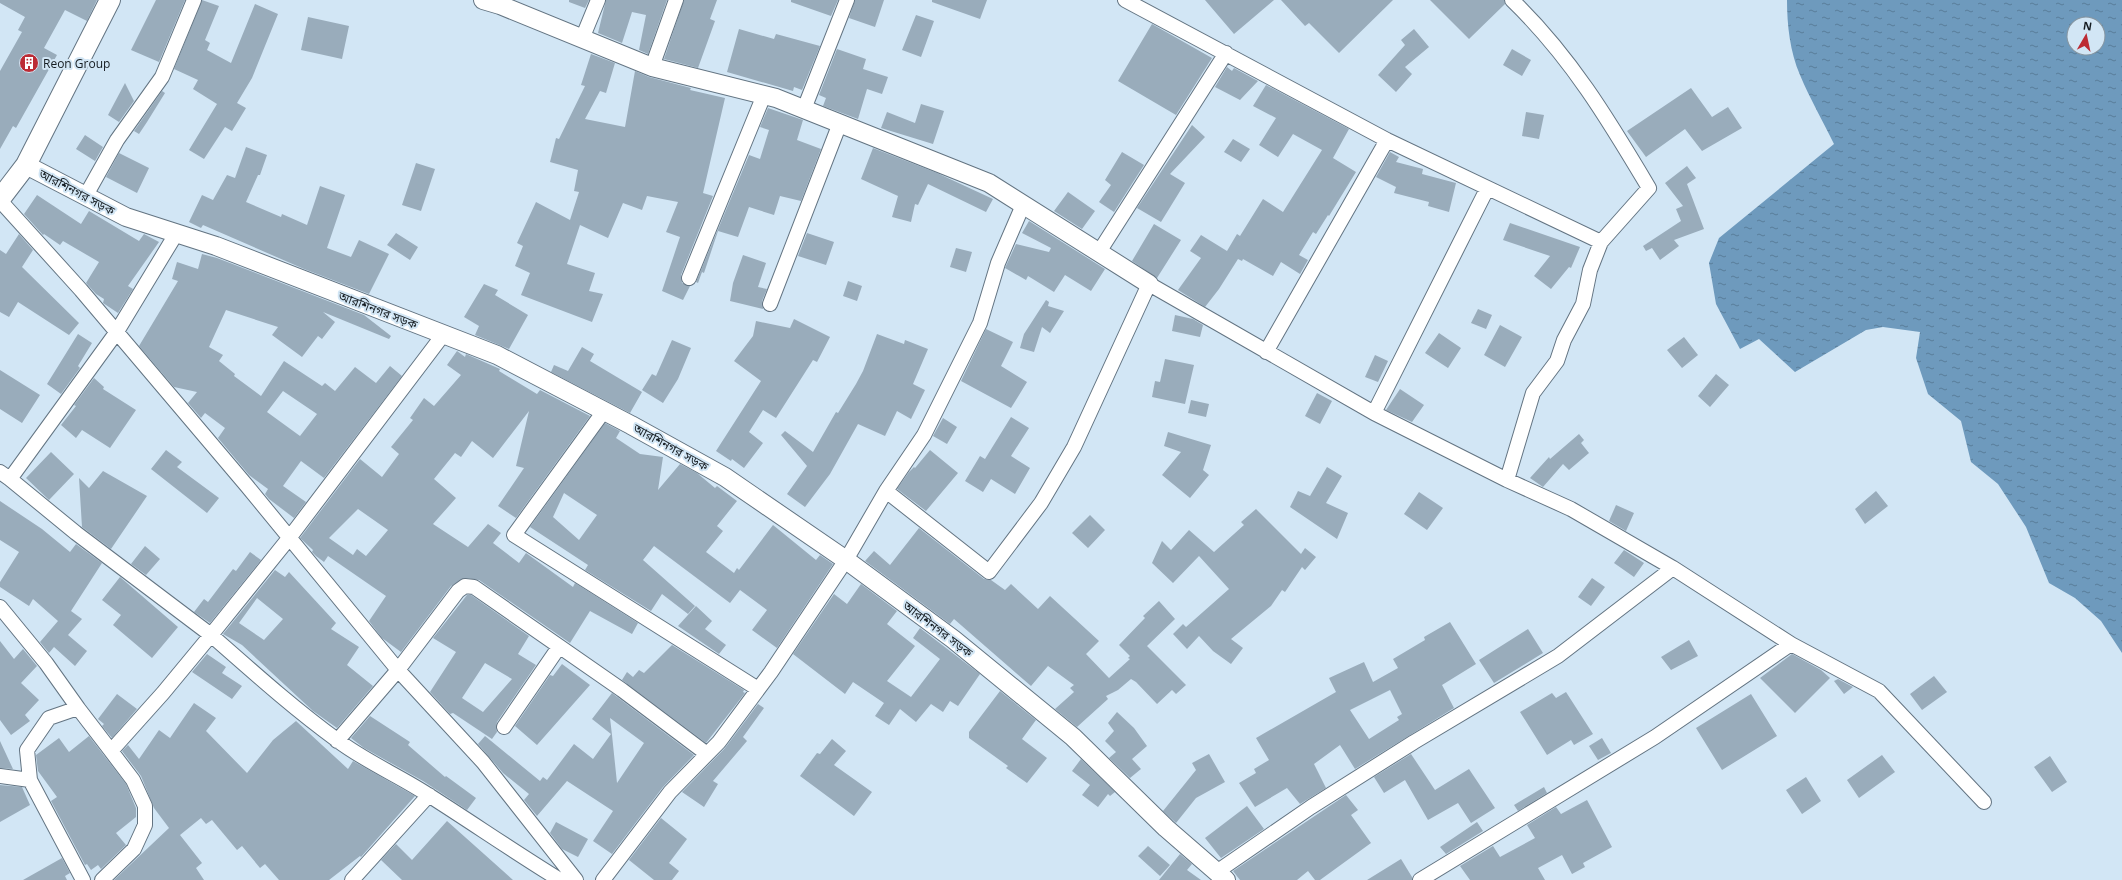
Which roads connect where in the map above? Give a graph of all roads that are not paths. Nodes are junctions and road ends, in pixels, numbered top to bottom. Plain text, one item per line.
1 (110, 0) edge
2 (194, 0) edge
3 (483, 0) edge
4 (598, 0) edge
5 (676, 0) edge
6 (847, 0) edge
7 (1125, 0) edge
8 (1512, 0) edge
9 (582, 39) junction
10 (1226, 53) junction
11 (652, 67) junction
12 (764, 95) junction
13 (804, 109) junction
14 (840, 123) junction
15 (1387, 140) junction
16 (26, 165) junction
17 (1487, 189) junction
18 (85, 197) junction
19 (2, 202) edge
20 (1023, 205) junction
21 (176, 234) junction
22 (1601, 242) junction
23 (1099, 252) junction
24 (688, 278) dead end
25 (1150, 284) junction
26 (770, 304) dead end
27 (116, 333) junction
28 (443, 335) junction
29 (1266, 352) junction
30 (604, 411) junction
31 (1374, 413) junction
32 (5, 475) edge
33 (1507, 480) junction
34 (886, 491) junction
35 (290, 537) junction
36 (846, 560) junction
37 (1673, 568) junction
38 (0, 607) edge
39 (211, 635) junction
40 (1791, 644) junction
41 (559, 647) junction
42 (398, 670) junction
43 (758, 688) junction
44 (78, 708) junction
45 (504, 727) dead end
46 (337, 741) junction
47 (111, 751) junction
48 (707, 754) junction
49 (0, 776) edge
50 (30, 780) junction
51 (429, 795) junction
52 (1984, 802) dead end
53 (1222, 876) edge
54 (83, 880) edge
55 (102, 880) edge
56 (352, 880) edge
57 (560, 880) edge
58 (576, 880) edge
59 (603, 880) edge
60 (1420, 880) edge

1 - 16 main road
2 - 18 street
3 - 9 street
4 - 9 street
5 - 11 street
6 - 13 street
7 - 10 street
8 - 22 street
9 - 11 street
10 - 15 street
10 - 23 street
11 - 12 street
12 - 13 street
12 - 24 street
13 - 14 street
14 - 20 street
14 - 26 street
15 - 17 street
15 - 29 street
16 - 18 street, আরশিনগর সড়ক
16 - 19 main road
17 - 22 street
17 - 31 street
18 - 21 street, আরশিনগর সড়ক
19 - 27 street
20 - 23 street
20 - 34 street
21 - 27 street
21 - 28 street, আরশিনগর সড়ক
22 - 33 street
23 - 25 street
25 - 29 street
25 - 34 street
27 - 32 street
27 - 35 street
28 - 30 street, আরশিনগর সড়ক
28 - 35 street
29 - 31 street
30 - 36 street, আরশিনগর সড়ক
30 - 43 street
31 - 33 street
32 - 39 street
33 - 37 street
34 - 36 street
35 - 39 street
35 - 42 street
36 - 43 street
36 - 53 street, আরশিনগর সড়ক
37 - 40 street
37 - 53 street
38 - 44 street
39 - 46 street
39 - 47 street
40 - 52 street
40 - 60 street
41 - 42 street
41 - 45 street
41 - 48 street
42 - 46 street
42 - 58 street
43 - 48 street
44 - 47 street
44 - 50 street
46 - 51 street
47 - 55 street
48 - 59 street
49 - 50 street
50 - 54 street
51 - 56 street
51 - 57 street

